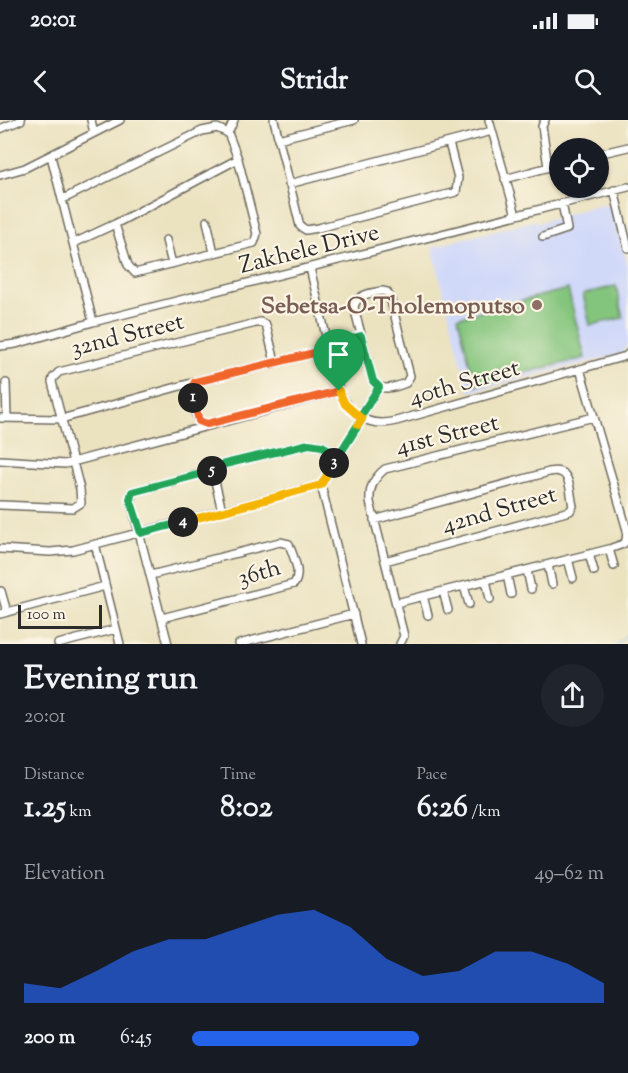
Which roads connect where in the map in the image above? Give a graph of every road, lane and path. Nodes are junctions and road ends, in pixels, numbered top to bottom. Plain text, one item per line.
1 (21, 120) edge
2 (91, 120) edge
3 (120, 120) edge
4 (234, 120) edge
5 (274, 120) edge
6 (354, 120) edge
7 (489, 120) edge
8 (545, 120) edge
9 (0, 129) edge
10 (492, 131) junction
11 (94, 133) junction
12 (228, 133) junction
13 (278, 140) junction
14 (449, 143) junction
15 (628, 147) edge
16 (609, 151) edge
17 (51, 156) junction
18 (237, 159) junction
19 (548, 167) joint
20 (0, 175) edge
21 (505, 179) junction
22 (289, 184) junction
23 (628, 187) edge
24 (614, 190) junction
25 (63, 199) junction
26 (562, 203) junction
27 (516, 215) junction
28 (207, 221) dead end
29 (116, 224) junction
30 (543, 237) dead end
31 (166, 240) dead end
32 (74, 243) junction
33 (628, 248) edge
34 (214, 253) junction
35 (172, 264) junction
36 (310, 268) junction
37 (93, 322) junction
38 (361, 336) junction
39 (0, 346) edge
40 (329, 347) junction
41 (627, 355) edge
42 (275, 362) junction
43 (628, 365) edge
44 (580, 369) junction
45 (195, 382) junction
46 (6, 383) dead end
47 (379, 387) junction
48 (339, 391) junction
49 (594, 417) junction
50 (3, 418) edge
51 (361, 418) junction
52 (61, 419) junction
53 (207, 424) junction
54 (339, 455) junction
55 (0, 460) edge
56 (73, 462) junction
57 (215, 470) junction
58 (321, 485) junction
59 (0, 505) edge
60 (222, 511) junction
61 (374, 520) junction
62 (627, 530) edge
63 (141, 533) junction
64 (95, 544) junction
65 (0, 549) edge
66 (609, 549) junction
67 (589, 554) junction
68 (568, 559) junction
69 (385, 561) junction
70 (548, 565) junction
71 (614, 566) dead end
72 (527, 570) junction
73 (594, 571) dead end
74 (151, 575) junction
75 (507, 575) junction
76 (573, 578) dead end
77 (486, 580) junction
78 (552, 584) dead end
79 (105, 586) junction
80 (465, 586) junction
81 (531, 589) dead end
82 (1, 591) edge
83 (443, 591) junction
84 (511, 594) dead end
85 (423, 596) junction
86 (490, 599) dead end
87 (396, 603) junction
88 (469, 604) dead end
89 (448, 610) dead end
90 (4, 613) edge
91 (354, 614) junction
92 (428, 615) dead end
93 (162, 618) junction
94 (116, 629) junction
95 (58, 644) edge
96 (120, 644) edge
97 (168, 644) edge
98 (239, 644) edge
99 (362, 644) edge
100 (400, 644) edge

1 - 9 street
2 - 11 street
3 - 11 street
4 - 12 street
5 - 13 street
6 - 13 street
7 - 10 street
8 - 19 street
10 - 14 street
10 - 21 street
11 - 17 street
12 - 18 street
12 - 25 street
13 - 22 street
14 - 22 street
14 - 22 street
15 - 16 street
17 - 20 street
17 - 25 street
18 - 29 street
18 - 34 street
19 - 21 street
21 - 27 street
23 - 24 street, Zakhele Drive
24 - 26 street, Zakhele Drive
24 - 33 street
25 - 32 street
26 - 27 street, Zakhele Drive
26 - 30 street
27 - 36 street, Zakhele Drive
28 - 34 street
29 - 32 street
29 - 35 street
31 - 35 street
32 - 37 street
34 - 35 street
36 - 37 street, Zakhele Drive
36 - 40 street
37 - 39 street, Zakhele Drive
38 - 40 street
38 - 47 street
38 - 47 street
40 - 42 street
40 - 48 street
41 - 43 street
41 - 44 street, 40th Street
42 - 45 street
42 - 52 street, 32nd Street
44 - 49 street
44 - 51 street, 40th Street
45 - 52 street
45 - 53 street
46 - 50 street
47 - 51 street
48 - 51 street
48 - 53 street
49 - 61 street, 41st Street
49 - 62 street
50 - 52 street
51 - 54 street
52 - 56 street, 32nd Street
53 - 56 street
54 - 57 street
54 - 58 street
55 - 56 street
56 - 59 street, 32nd Street
57 - 60 street
57 - 63 street
58 - 60 street
58 - 91 street
60 - 63 street
61 - 69 street, 41st Street
61 - 69 street, 42nd Street
62 - 66 street
63 - 64 street
63 - 74 street
64 - 65 street
64 - 79 street
66 - 67 street
66 - 71 street
67 - 68 street
67 - 73 street
68 - 70 street
68 - 76 street
69 - 87 street, 41st Street
70 - 72 street
70 - 78 street
72 - 75 street
72 - 81 street
74 - 93 street
74 - 93 street, 36th
75 - 77 street
75 - 84 street
77 - 80 street
77 - 86 street
79 - 90 street
79 - 94 street
80 - 83 street
80 - 88 street
82 - 90 street
83 - 85 street
83 - 89 street
85 - 87 street
85 - 92 street
87 - 100 street, 41st Street
91 - 98 street
91 - 99 street
93 - 97 street
94 - 95 street
94 - 96 street

